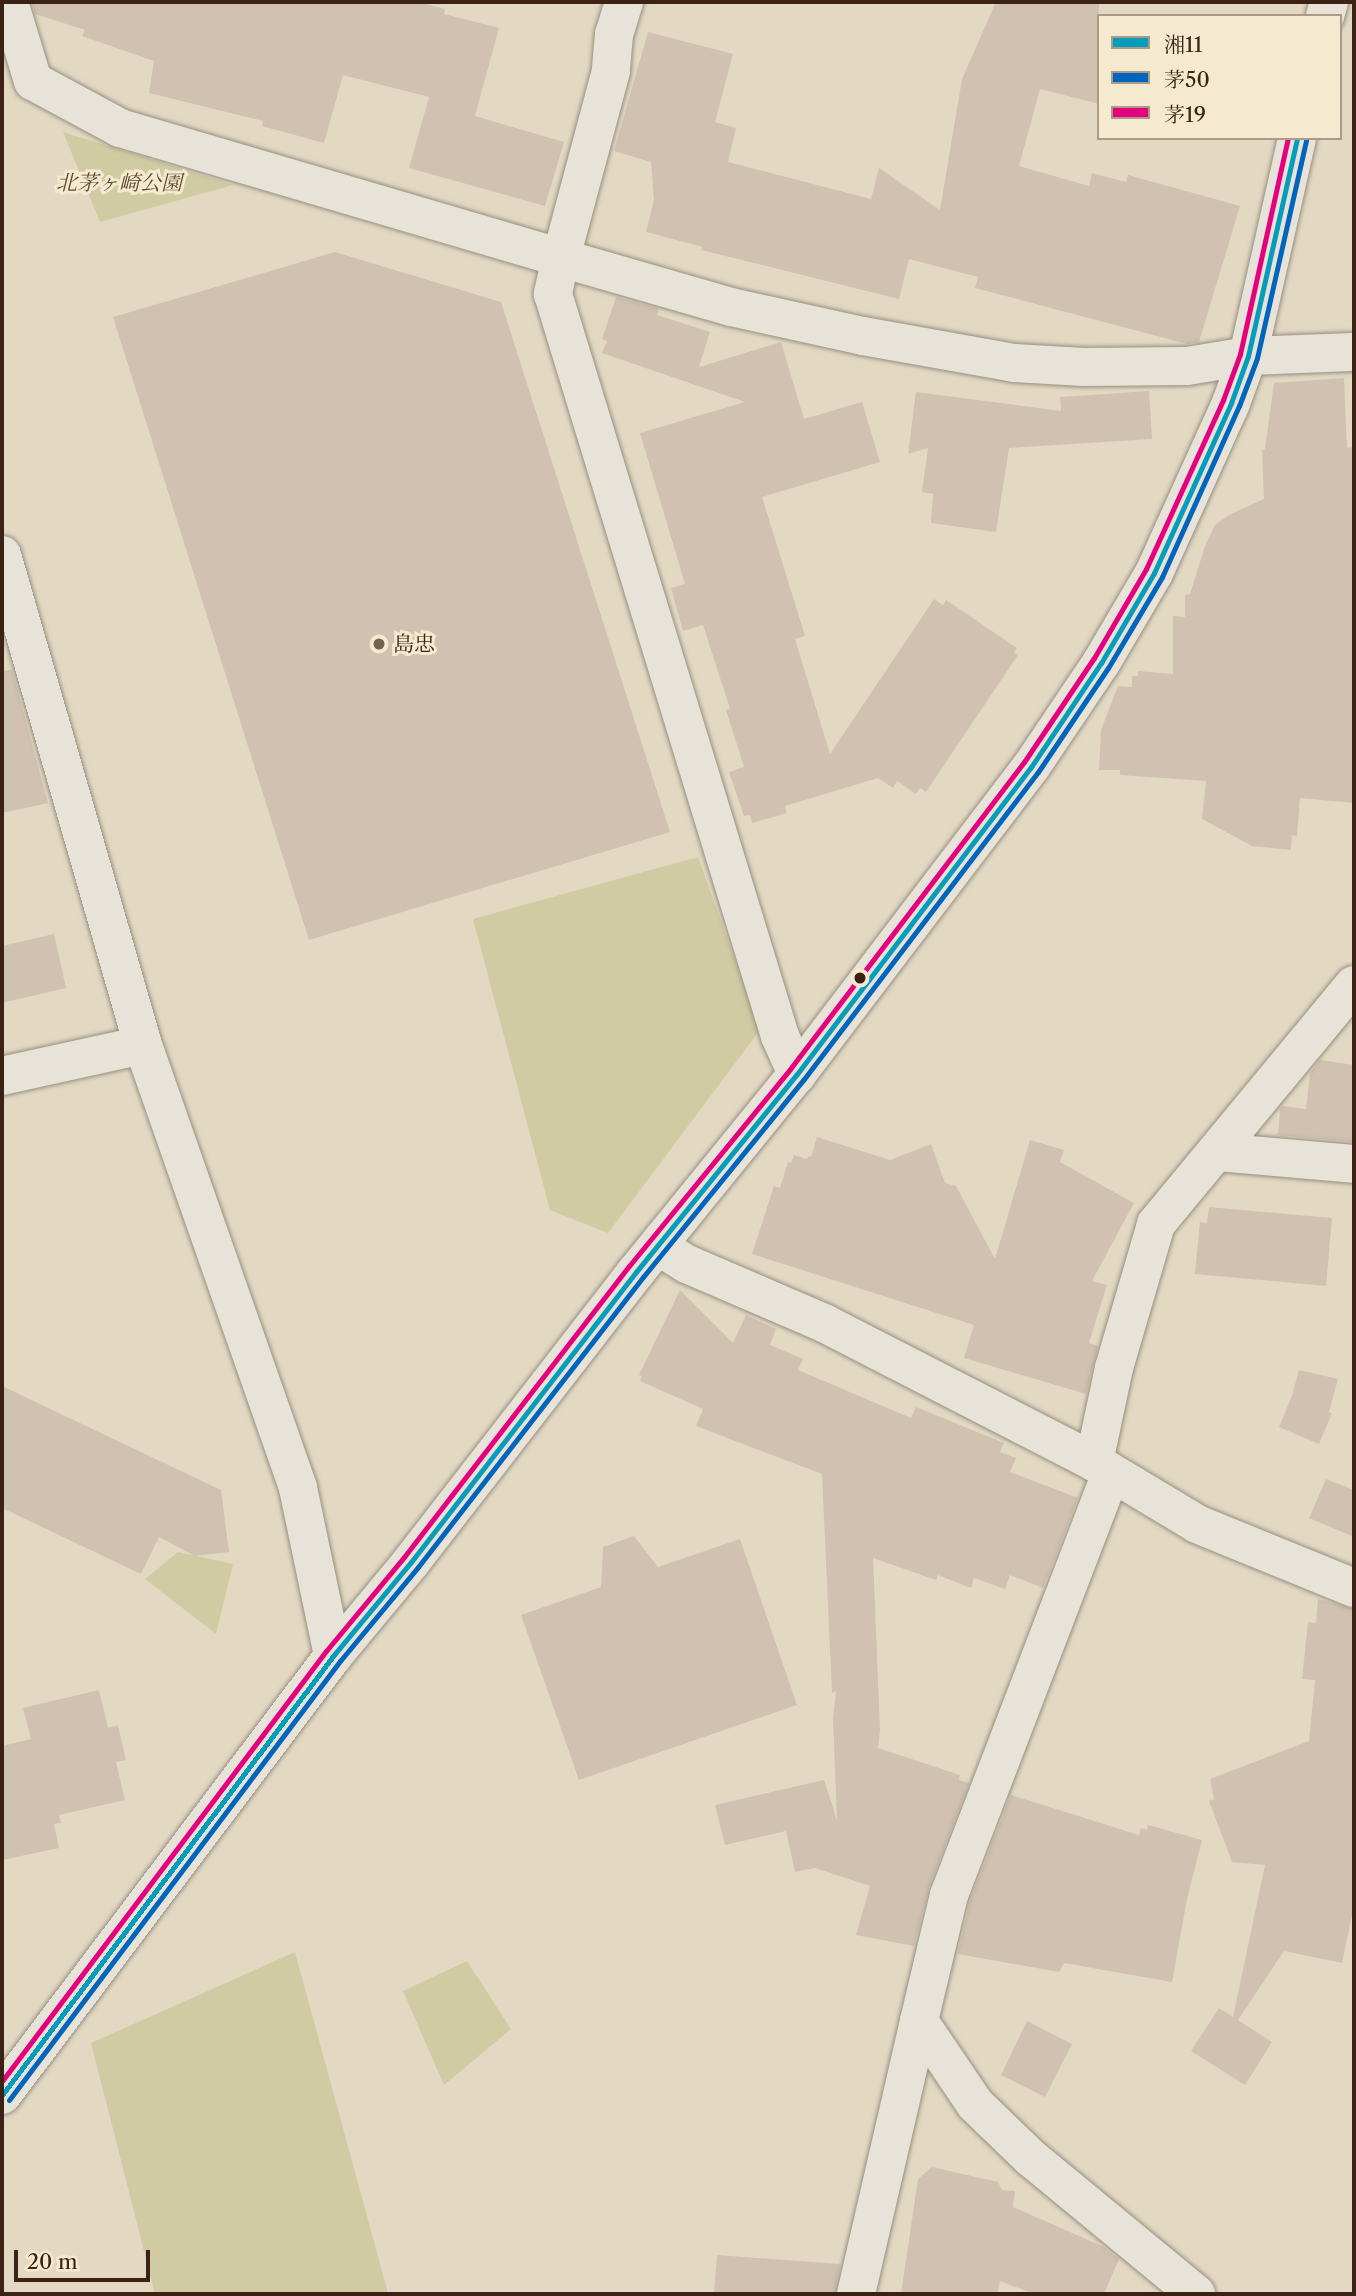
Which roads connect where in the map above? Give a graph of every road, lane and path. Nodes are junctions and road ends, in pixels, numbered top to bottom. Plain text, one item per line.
1 (9, 2) edge
2 (624, 2) edge
3 (1297, 140) edge
4 (561, 258) junction
5 (1354, 352) edge
6 (1248, 356) junction
7 (2, 555) edge
8 (1354, 985) edge
9 (142, 1045) junction
10 (797, 1074) junction
11 (2, 1076) edge
12 (1217, 1152) junction
13 (1354, 1164) edge
14 (658, 1246) junction
15 (1102, 1467) junction
16 (1354, 1588) edge
17 (332, 1656) junction
18 (919, 2021) junction
19 (2, 2095) edge
20 (856, 2294) edge
21 (1196, 2294) edge

1 - 4 street
2 - 4 street
3 - 6 street
4 - 6 street
4 - 10 street
5 - 6 street
6 - 10 street
7 - 9 street
8 - 12 street
9 - 11 street
9 - 17 street
10 - 14 street
12 - 13 street
12 - 15 street
14 - 15 street
14 - 17 street
15 - 16 street
15 - 18 street
17 - 19 street
18 - 20 street
18 - 21 street

